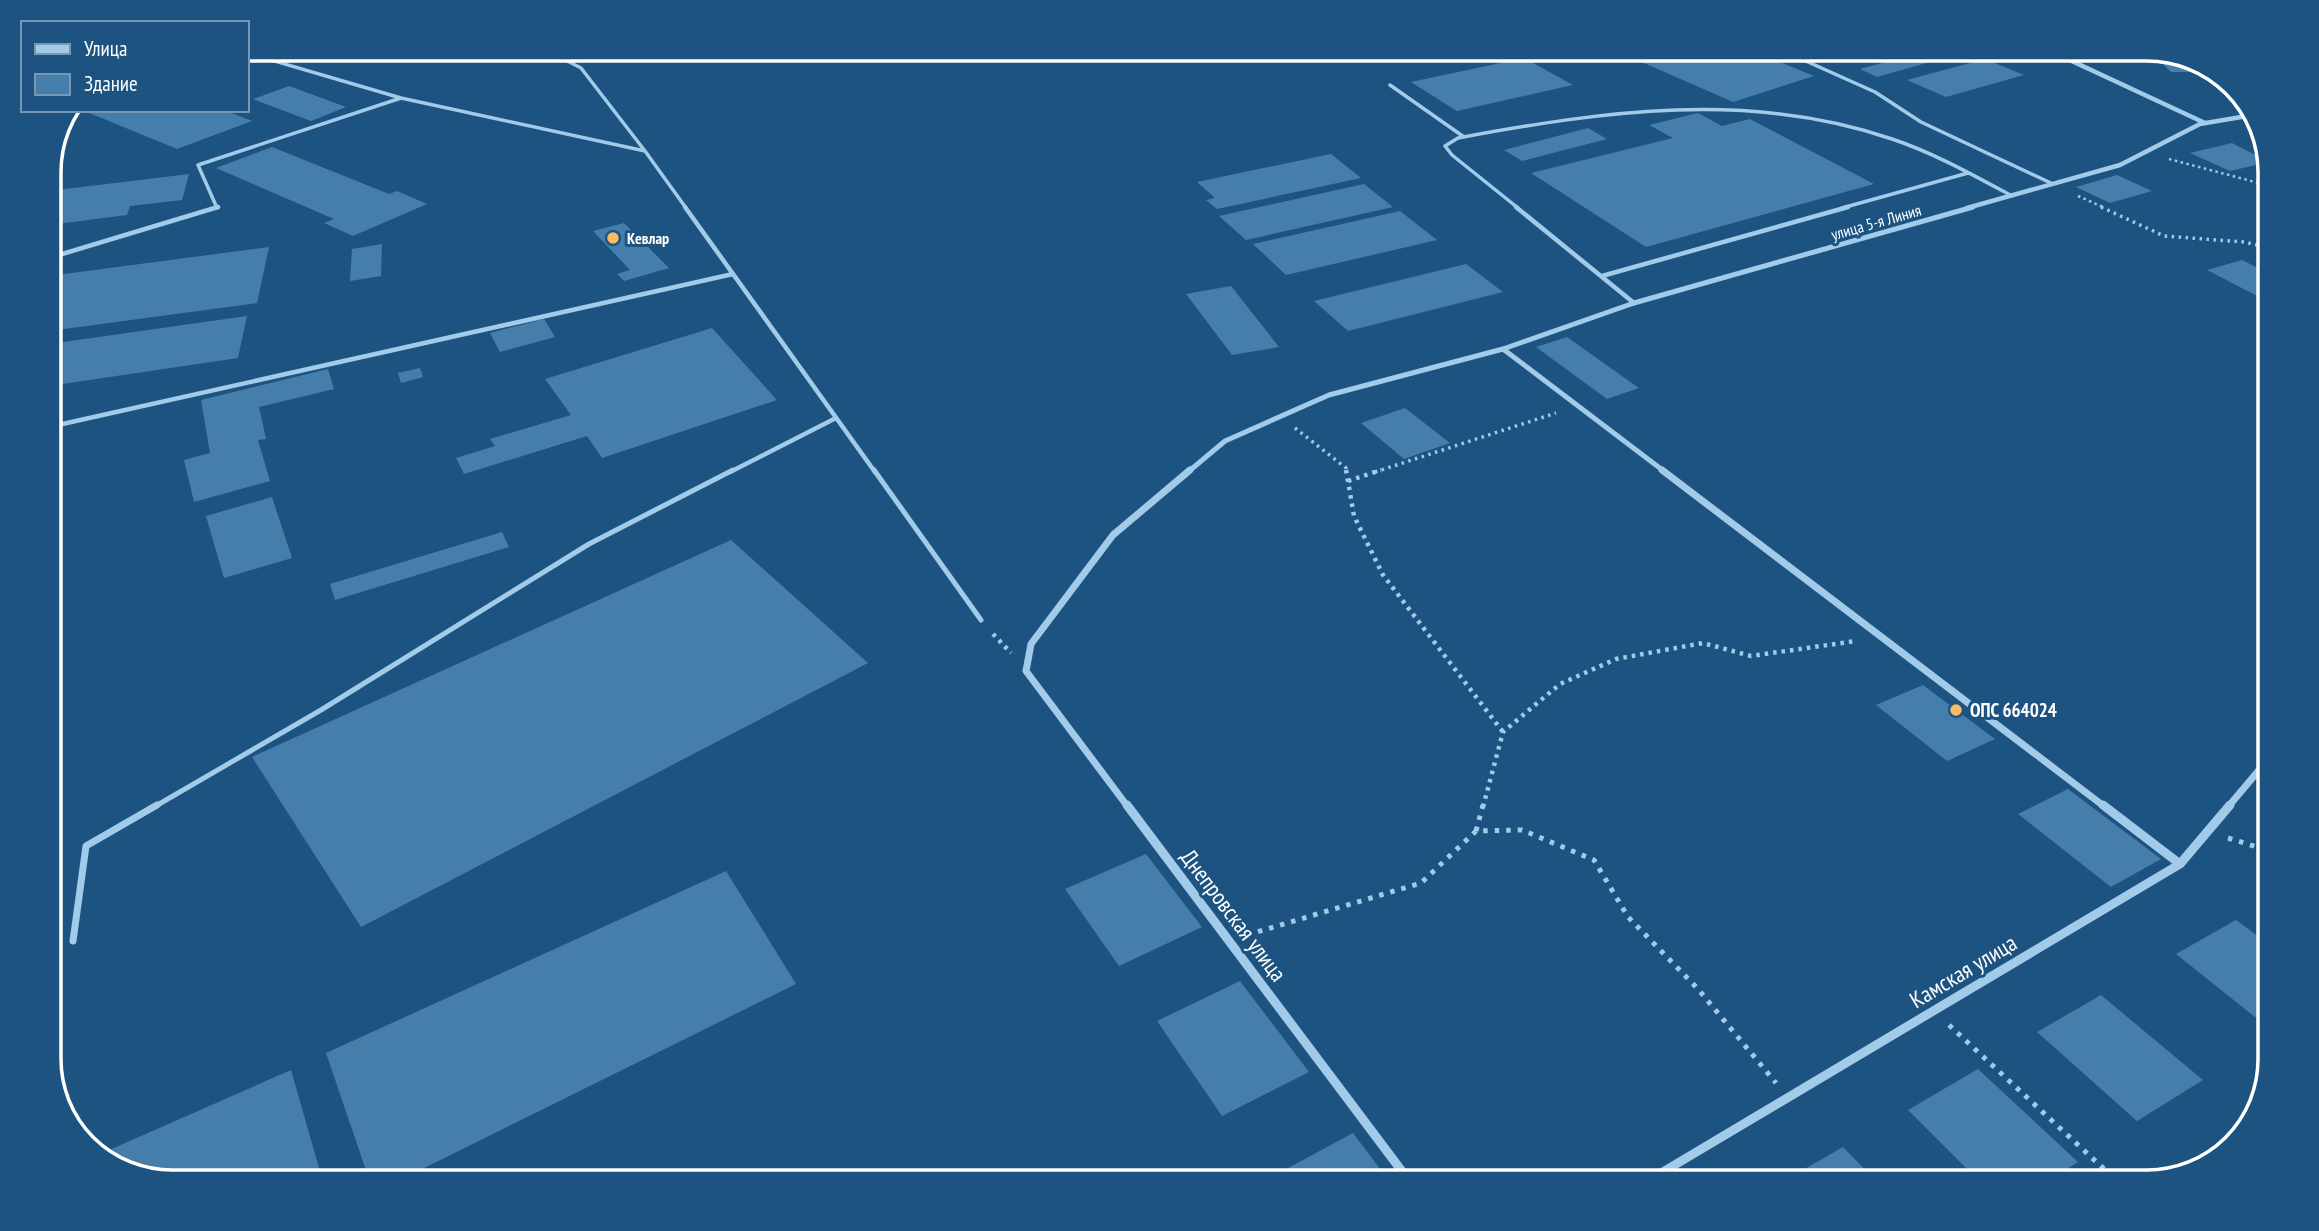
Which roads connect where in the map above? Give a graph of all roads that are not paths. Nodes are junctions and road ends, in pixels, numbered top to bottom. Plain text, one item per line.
1 (274, 61) edge
2 (567, 61) edge
3 (1805, 61) edge
4 (2072, 61) edge
5 (1390, 85) dead end
6 (401, 98) junction
7 (2242, 117) edge
8 (2206, 123) junction
9 (1464, 137) junction
10 (645, 151) junction
11 (1968, 173) junction
12 (2053, 184) junction
13 (2012, 196) junction
14 (61, 254) edge
15 (733, 274) junction
16 (1602, 276) junction
17 (1634, 303) junction
18 (1503, 349) junction
19 (836, 418) junction
20 (61, 424) edge
21 (981, 620) road end
22 (1027, 671) joint
23 (2258, 771) edge
24 (2180, 864) junction
25 (73, 941) dead end
26 (1401, 1170) edge
27 (1673, 1170) edge

1 - 6 lane
2 - 10 lane
3 - 12 lane
4 - 8 street
5 - 9 lane
6 - 10 lane
6 - 14 lane
7 - 8 street, улица 5-я Линия
8 - 12 street, улица 5-я Линия
9 - 11 lane
9 - 16 lane
10 - 15 lane
11 - 13 lane
11 - 16 lane
12 - 13 street, улица 5-я Линия
13 - 17 street, улица 5-я Линия
15 - 19 lane
15 - 20 lane
16 - 17 lane
17 - 18 street, улица 5-я Линия
18 - 22 street, улица 5-я Линия
18 - 24 street
19 - 21 lane
19 - 25 lane
22 - 26 street, Днепровская улица
23 - 24 street, Камская улица
24 - 27 street, Камская улица

